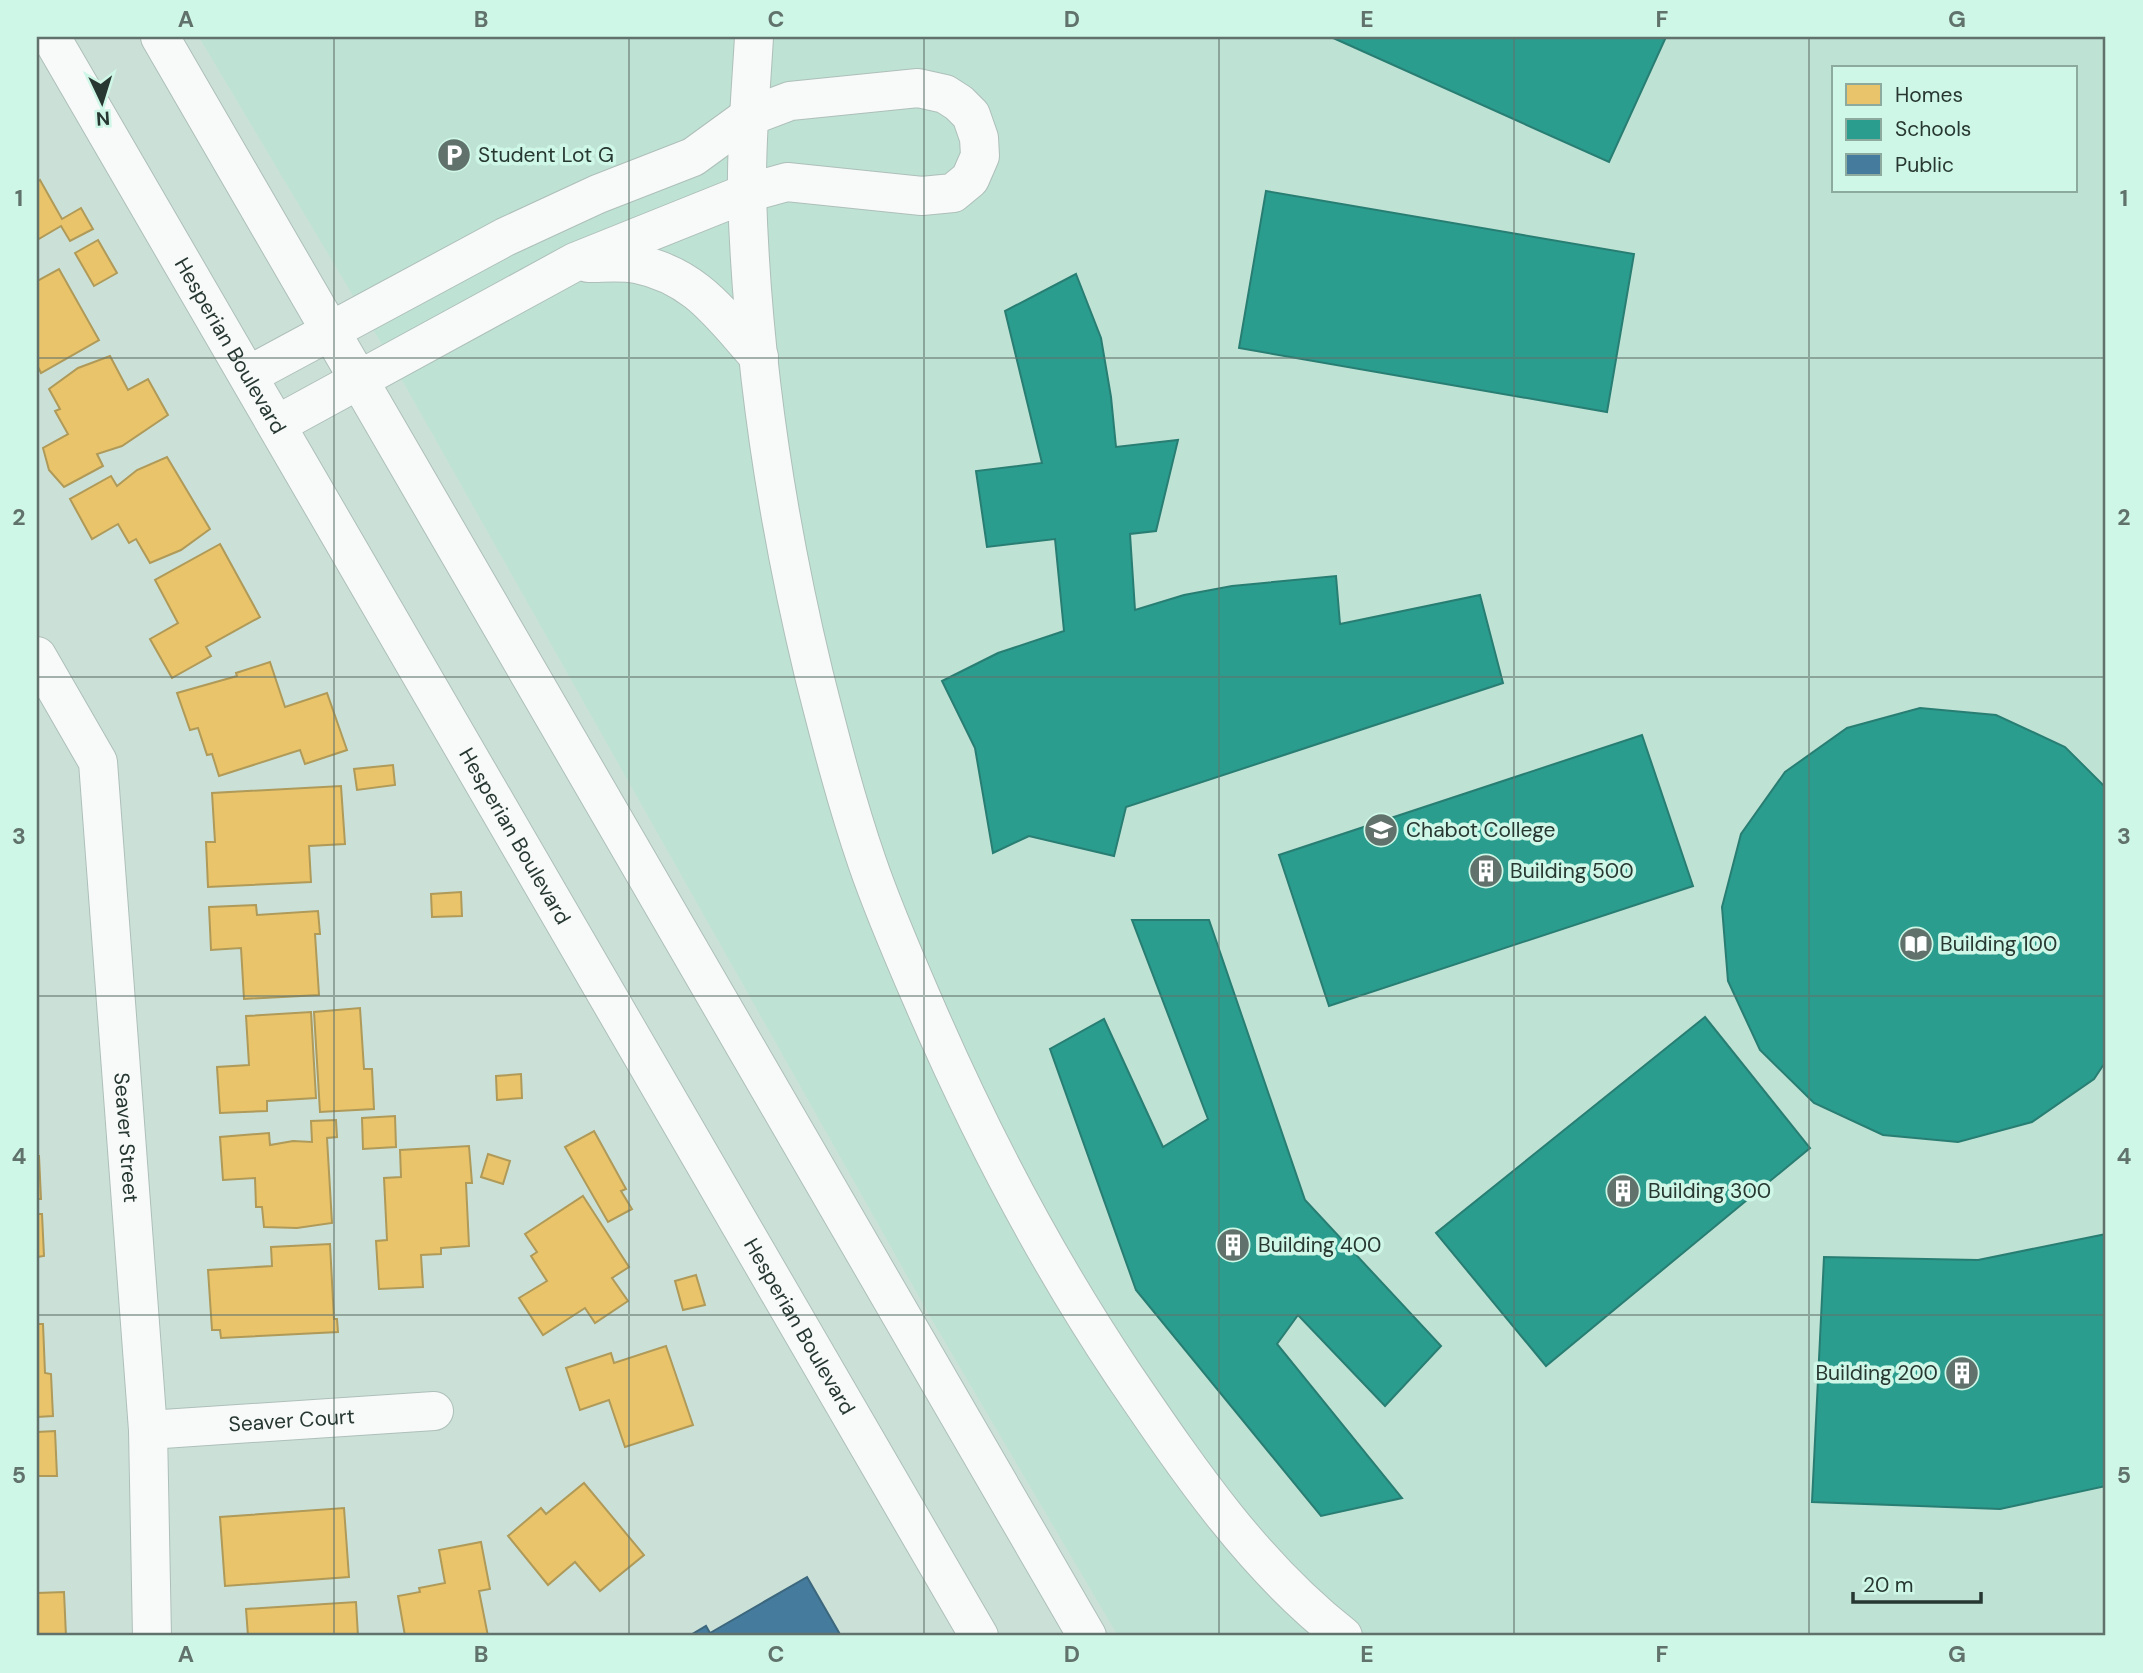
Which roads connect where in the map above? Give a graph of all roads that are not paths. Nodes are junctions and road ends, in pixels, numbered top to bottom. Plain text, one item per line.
1 (51, 37) edge
2 (160, 37) edge
3 (754, 37) edge
4 (748, 117) junction
5 (747, 193) junction
6 (575, 262) junction
7 (329, 331) junction
8 (759, 357) junction
9 (249, 375) junction
10 (358, 380) junction
11 (278, 424) junction
12 (37, 656) edge
13 (434, 1411) dead end
14 (148, 1430) junction
15 (152, 1636) edge
16 (979, 1636) edge
17 (1087, 1636) edge
18 (1343, 1636) edge

1 - 9 main road, Hesperian Boulevard
2 - 7 main road
3 - 4 main road
4 - 5 main road
4 - 5 main road
4 - 7 main road
5 - 6 main road
5 - 8 main road
6 - 8 main road
6 - 10 main road
7 - 9 main road
7 - 10 main road
8 - 18 main road
9 - 11 main road, Hesperian Boulevard
10 - 11 main road
10 - 17 main road
11 - 16 main road, Hesperian Boulevard
12 - 14 main road, Seaver Street
13 - 14 main road, Seaver Court
14 - 15 main road, Seaver Street

